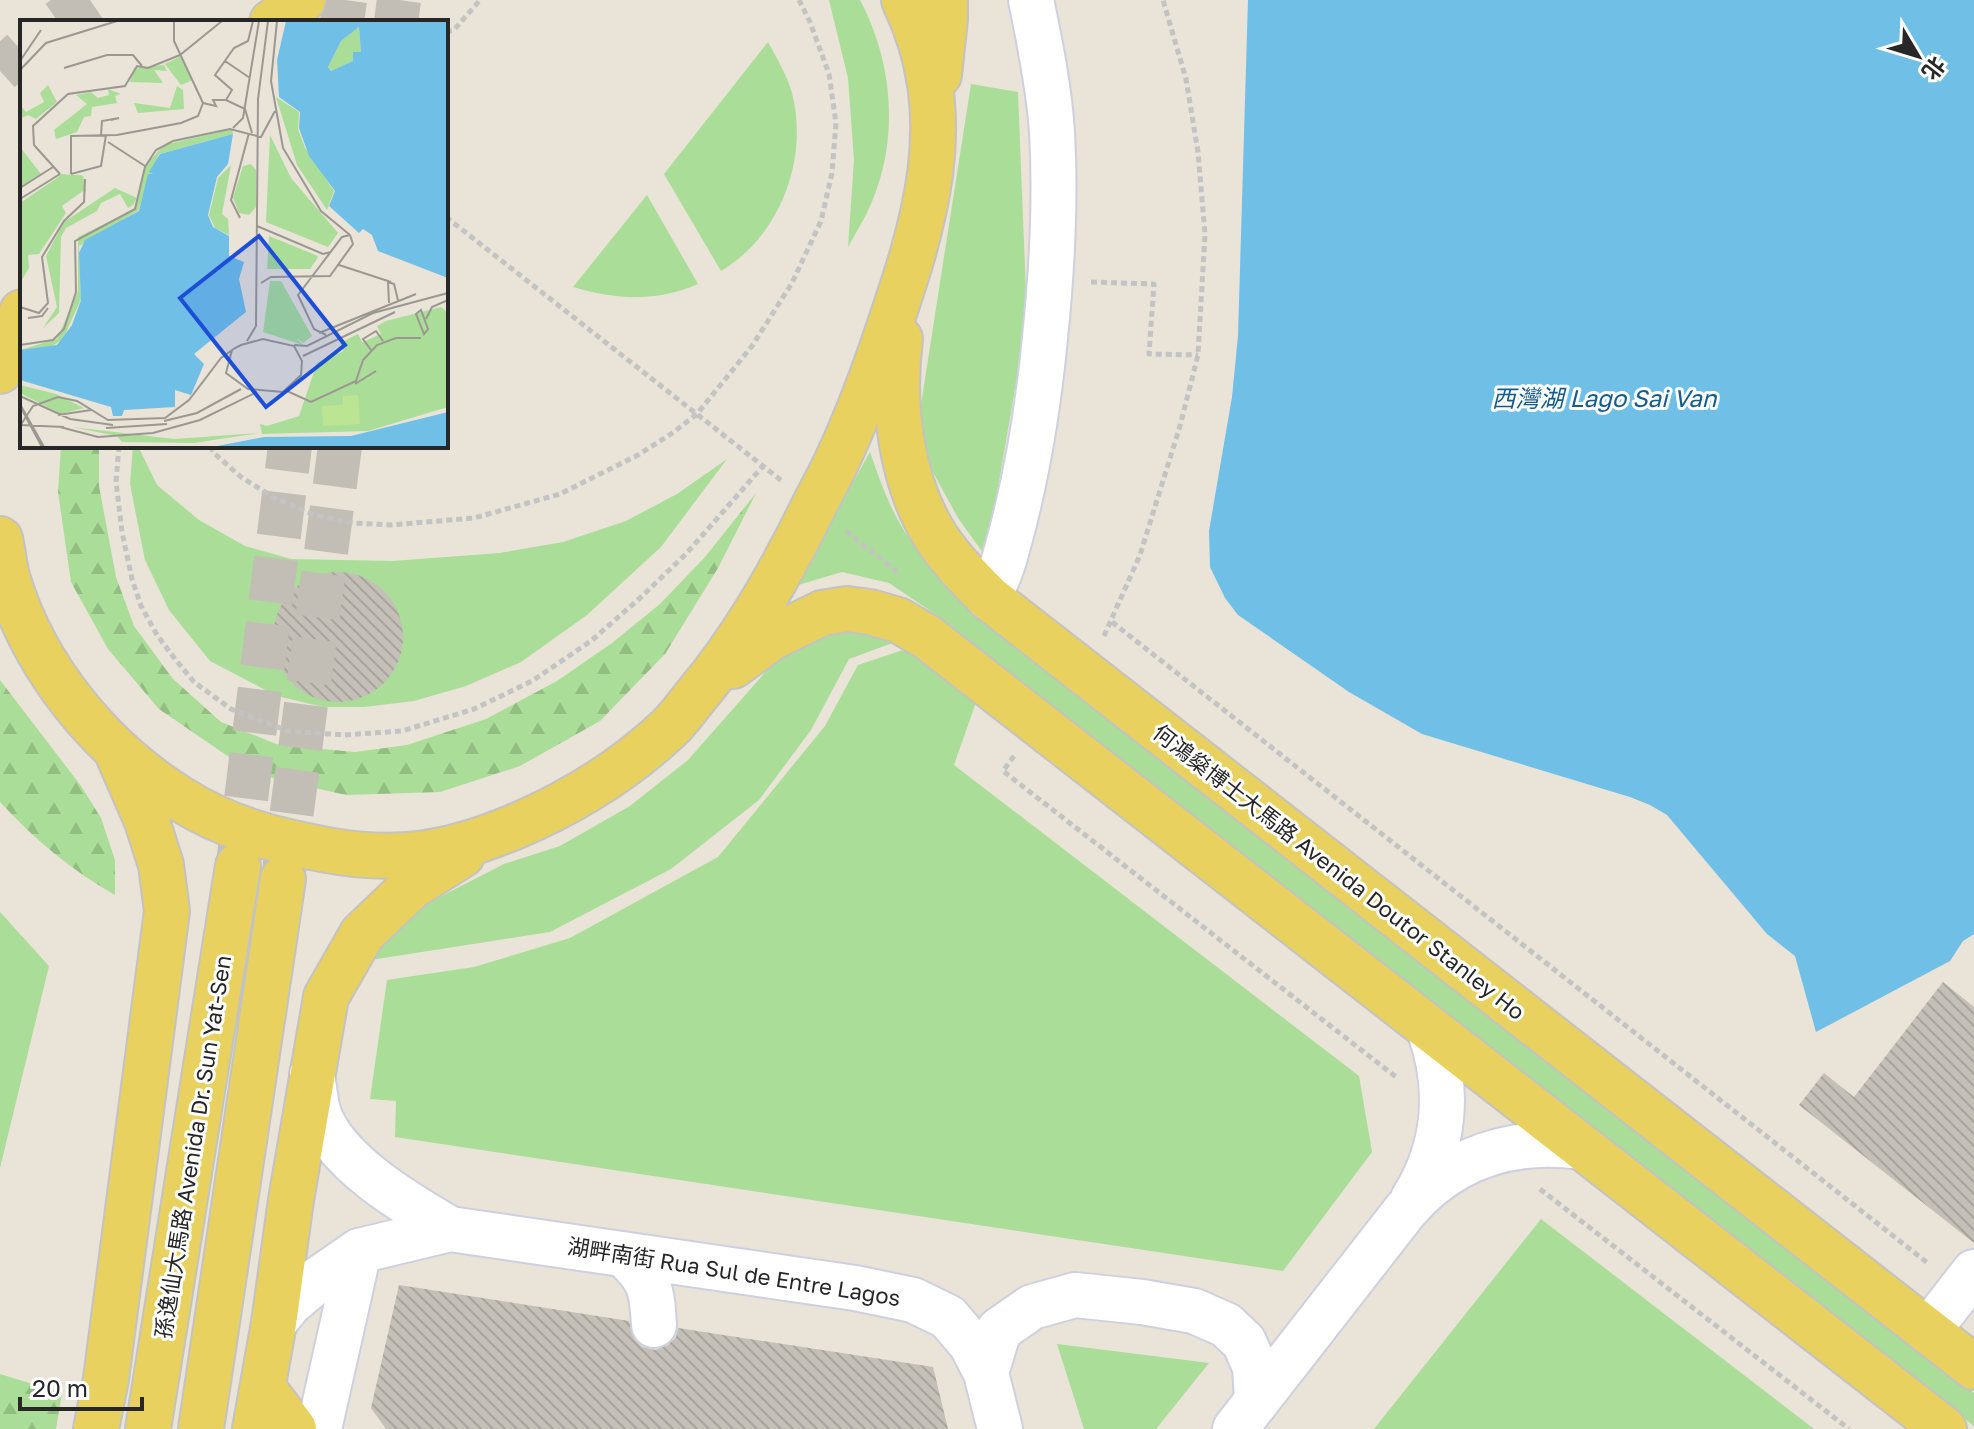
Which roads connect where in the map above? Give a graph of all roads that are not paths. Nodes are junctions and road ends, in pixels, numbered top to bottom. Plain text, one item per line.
1 (270, 0) edge
2 (303, 0) edge
3 (904, 0) edge
4 (945, 0) edge
5 (1031, 0) edge
6 (260, 20) edge
7 (275, 20) edge
8 (935, 117) junction
9 (911, 265) junction
10 (20, 317) edge
11 (0, 371) edge
12 (3, 562) edge
13 (989, 598) junction
14 (671, 726) junction
15 (115, 748) junction
16 (491, 837) junction
17 (238, 866) tunnel mouth
18 (283, 879) tunnel mouth
19 (1429, 1029) junction
20 (312, 1074) junction
21 (1581, 1147) junction
22 (1405, 1211) junction
23 (450, 1229) junction
24 (359, 1251) junction
25 (623, 1254) junction
26 (702, 1266) junction
27 (1967, 1280) edge
28 (274, 1323) junction
29 (1928, 1331) junction
30 (1974, 1367) edge
31 (986, 1373) junction
32 (259, 1408) edge
33 (1246, 1414) edge
34 (1940, 1427) edge
35 (96, 1429) edge
36 (148, 1429) edge
37 (201, 1429) edge
38 (294, 1429) edge
39 (319, 1429) edge
40 (1000, 1429) edge

1 - 6 main road
2 - 7 main road
3 - 8 main road
4 - 8 main road
5 - 13 street
8 - 9 main road
9 - 13 main road, 何鴻燊博士大馬路 Avenida Doutor Stanley Ho
9 - 14 main road
10 - 11 main road
12 - 15 main road
13 - 29 main road, 何鴻燊博士大馬路 Avenida Doutor Stanley Ho
14 - 16 main road
14 - 19 main road
15 - 16 main road
15 - 35 main road
16 - 20 main road
17 - 36 main road, 孫逸仙大馬路 Avenida Dr. Sun Yat-Sen
18 - 37 main road
19 - 21 main road
19 - 22 street
20 - 23 street, 湖畔南街 Rua Sul de Entre Lagos
20 - 28 main road
21 - 22 street
21 - 34 main road
22 - 33 street
23 - 24 street, 湖畔南街 Rua Sul de Entre Lagos
23 - 25 street, 湖畔南街 Rua Sul de Entre Lagos
24 - 28 street, 湖畔南街 Rua Sul de Entre Lagos
24 - 39 street
25 - 26 street, 湖畔南街 Rua Sul de Entre Lagos
25 - 26 street
26 - 31 street, 湖畔南街 Rua Sul de Entre Lagos
27 - 29 street
28 - 32 main road
29 - 30 main road, 何鴻燊博士大馬路 Avenida Doutor Stanley Ho
31 - 33 street
31 - 40 street, 湖畔南街 Rua Sul de Entre Lagos
32 - 38 main road

